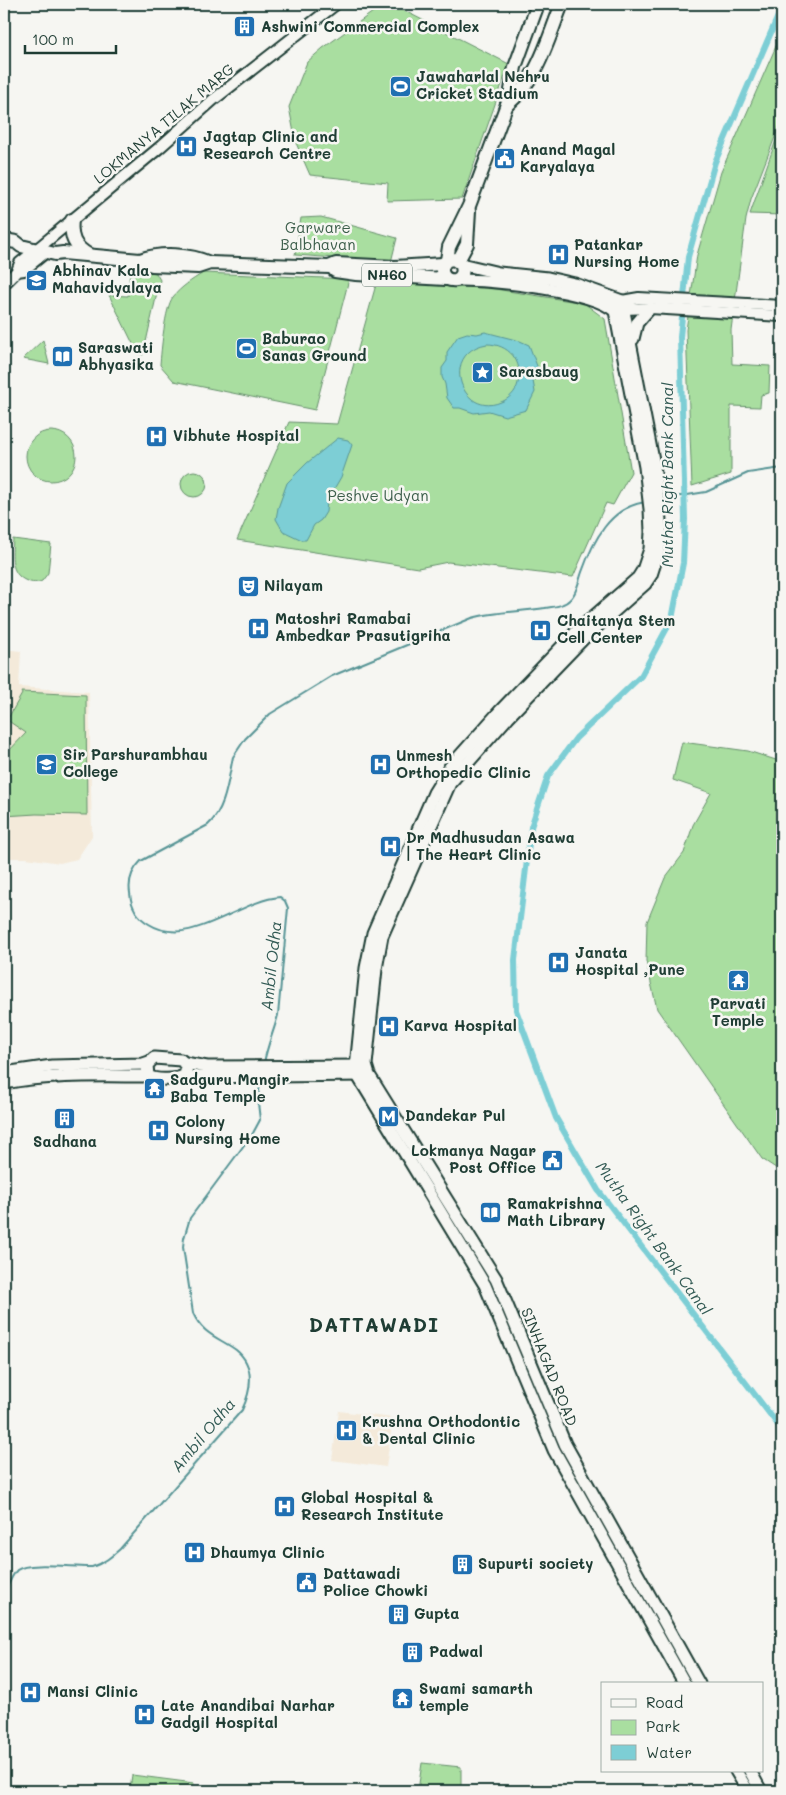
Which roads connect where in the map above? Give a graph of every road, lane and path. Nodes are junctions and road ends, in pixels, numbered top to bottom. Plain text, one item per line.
1 (336, 4) edge
2 (538, 4) edge
3 (545, 4) edge
4 (554, 4) edge
5 (562, 4) edge
6 (512, 99) junction
7 (469, 206) junction
8 (72, 220) junction
9 (10, 241) edge
10 (449, 246) junction
11 (42, 248) junction
12 (91, 256) junction
13 (452, 262) junction
14 (422, 266) junction
15 (329, 267) junction
16 (451, 280) junction
17 (4, 284) edge
18 (654, 306) junction
19 (782, 306) edge
20 (618, 307) junction
21 (738, 309) junction
22 (782, 316) edge
23 (632, 345) junction
24 (653, 490) junction
25 (149, 1062) junction
26 (185, 1063) junction
27 (363, 1070) junction
28 (207, 1072) junction
29 (4, 1073) edge
30 (148, 1076) junction
31 (184, 1077) junction
32 (4, 1083) edge
33 (425, 1175) junction
34 (684, 1682) edge
35 (698, 1682) edge
36 (737, 1772) edge
37 (751, 1772) edge
38 (748, 1791) edge
39 (761, 1791) edge

1 - 8 main road, LOKMANYA TILAK MARG
2 - 6 highway
3 - 6 highway
4 - 6 highway
5 - 6 highway
6 - 7 highway
7 - 10 highway
7 - 13 highway
8 - 11 main road, LOKMANYA TILAK MARG
8 - 12 highway
9 - 11 highway, NH60
10 - 13 highway
10 - 14 highway
11 - 12 highway, NH60
11 - 17 main road, LOKMANYA TILAK MARG
12 - 15 highway, NH60
13 - 14 highway, NH60
13 - 16 highway
13 - 16 highway
13 - 20 main road
14 - 15 highway, NH60
15 - 16 highway, NH60
16 - 20 main road
18 - 20 main road
18 - 21 main road
18 - 23 main road
19 - 21 main road
20 - 23 main road
20 - 24 main road
21 - 22 main road
23 - 24 main road
24 - 27 main road
25 - 26 main road
25 - 29 main road
25 - 30 main road
26 - 28 main road
26 - 31 main road
27 - 28 main road
27 - 33 main road, SINHAGAD ROAD
28 - 31 main road
30 - 31 main road
30 - 32 main road
33 - 34 main road, SINHAGAD ROAD
33 - 35 main road, SINHAGAD ROAD
36 - 38 main road
37 - 39 main road

